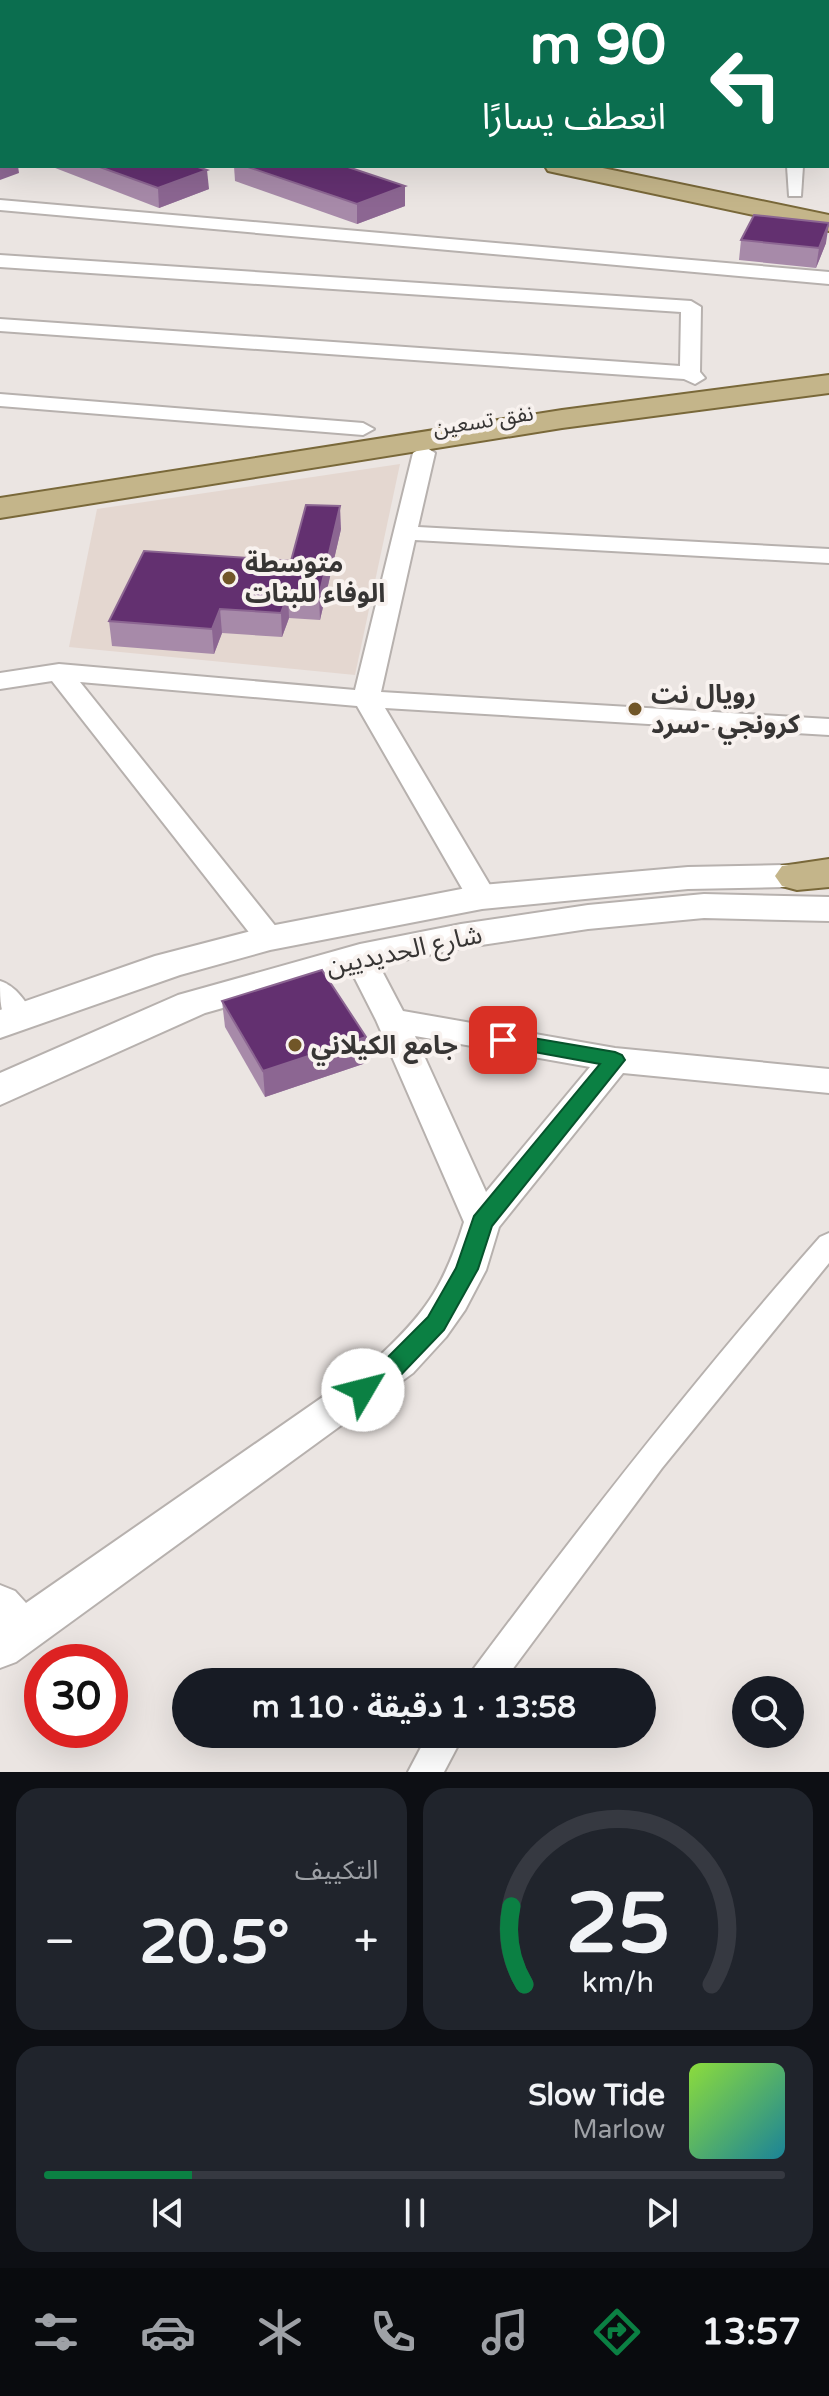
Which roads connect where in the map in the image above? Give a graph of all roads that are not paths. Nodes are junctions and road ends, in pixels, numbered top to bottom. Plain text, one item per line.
1 (567, 168) edge
2 (604, 168) edge
3 (638, 168) edge
4 (677, 168) edge
5 (795, 168) edge
6 (795, 192) junction
7 (829, 199) edge
8 (0, 205) edge
9 (829, 207) edge
10 (829, 216) edge
11 (829, 223) edge
12 (0, 261) edge
13 (829, 278) edge
14 (0, 325) edge
15 (829, 364) edge
16 (829, 374) edge
17 (692, 375) junction
18 (822, 398) edge
19 (0, 400) edge
20 (363, 429) junction
21 (424, 453) junction
22 (146, 478) junction
23 (0, 492) edge
24 (0, 508) edge
25 (408, 533) junction
26 (829, 556) edge
27 (59, 672) junction
28 (0, 681) edge
29 (366, 699) junction
30 (829, 727) edge
31 (818, 875) edge
32 (482, 897) junction
33 (829, 909) edge
34 (270, 938) junction
35 (360, 957) junction
36 (168, 965) junction
37 (192, 1004) junction
38 (6, 1010) edge
39 (392, 1020) junction
40 (615, 1060) junction
41 (829, 1081) edge
42 (0, 1090) edge
43 (482, 1222) junction
44 (829, 1244) edge
45 (7, 1627) edge
46 (494, 1668) edge
47 (439, 1748) edge
48 (425, 1772) edge

1 - 11 main road
2 - 10 main road
3 - 9 main road
4 - 6 main road
5 - 6 street
6 - 7 main road
8 - 13 street
12 - 17 street
14 - 17 street
15 - 17 main road
16 - 22 main road, نفق تسعين
17 - 20 main road
18 - 21 main road
18 - 22 main road, نفق تسعين
19 - 20 street
20 - 22 main road
21 - 22 main road
21 - 25 street
22 - 23 main road
22 - 24 main road
25 - 26 street
25 - 29 street
27 - 28 street
27 - 29 street
27 - 34 street
29 - 30 street
29 - 32 street
31 - 32 street, شارع الحديديين
32 - 34 street, شارع الحديديين
33 - 35 street, شارع الحديديين
34 - 36 street, شارع الحديديين
35 - 37 street, شارع الحديديين
35 - 39 street
36 - 37 street
36 - 38 street, شارع الحديديين
37 - 42 street, شارع الحديديين
39 - 40 street
39 - 43 street
40 - 41 street
40 - 43 street
43 - 45 street
44 - 46 street
47 - 48 street

